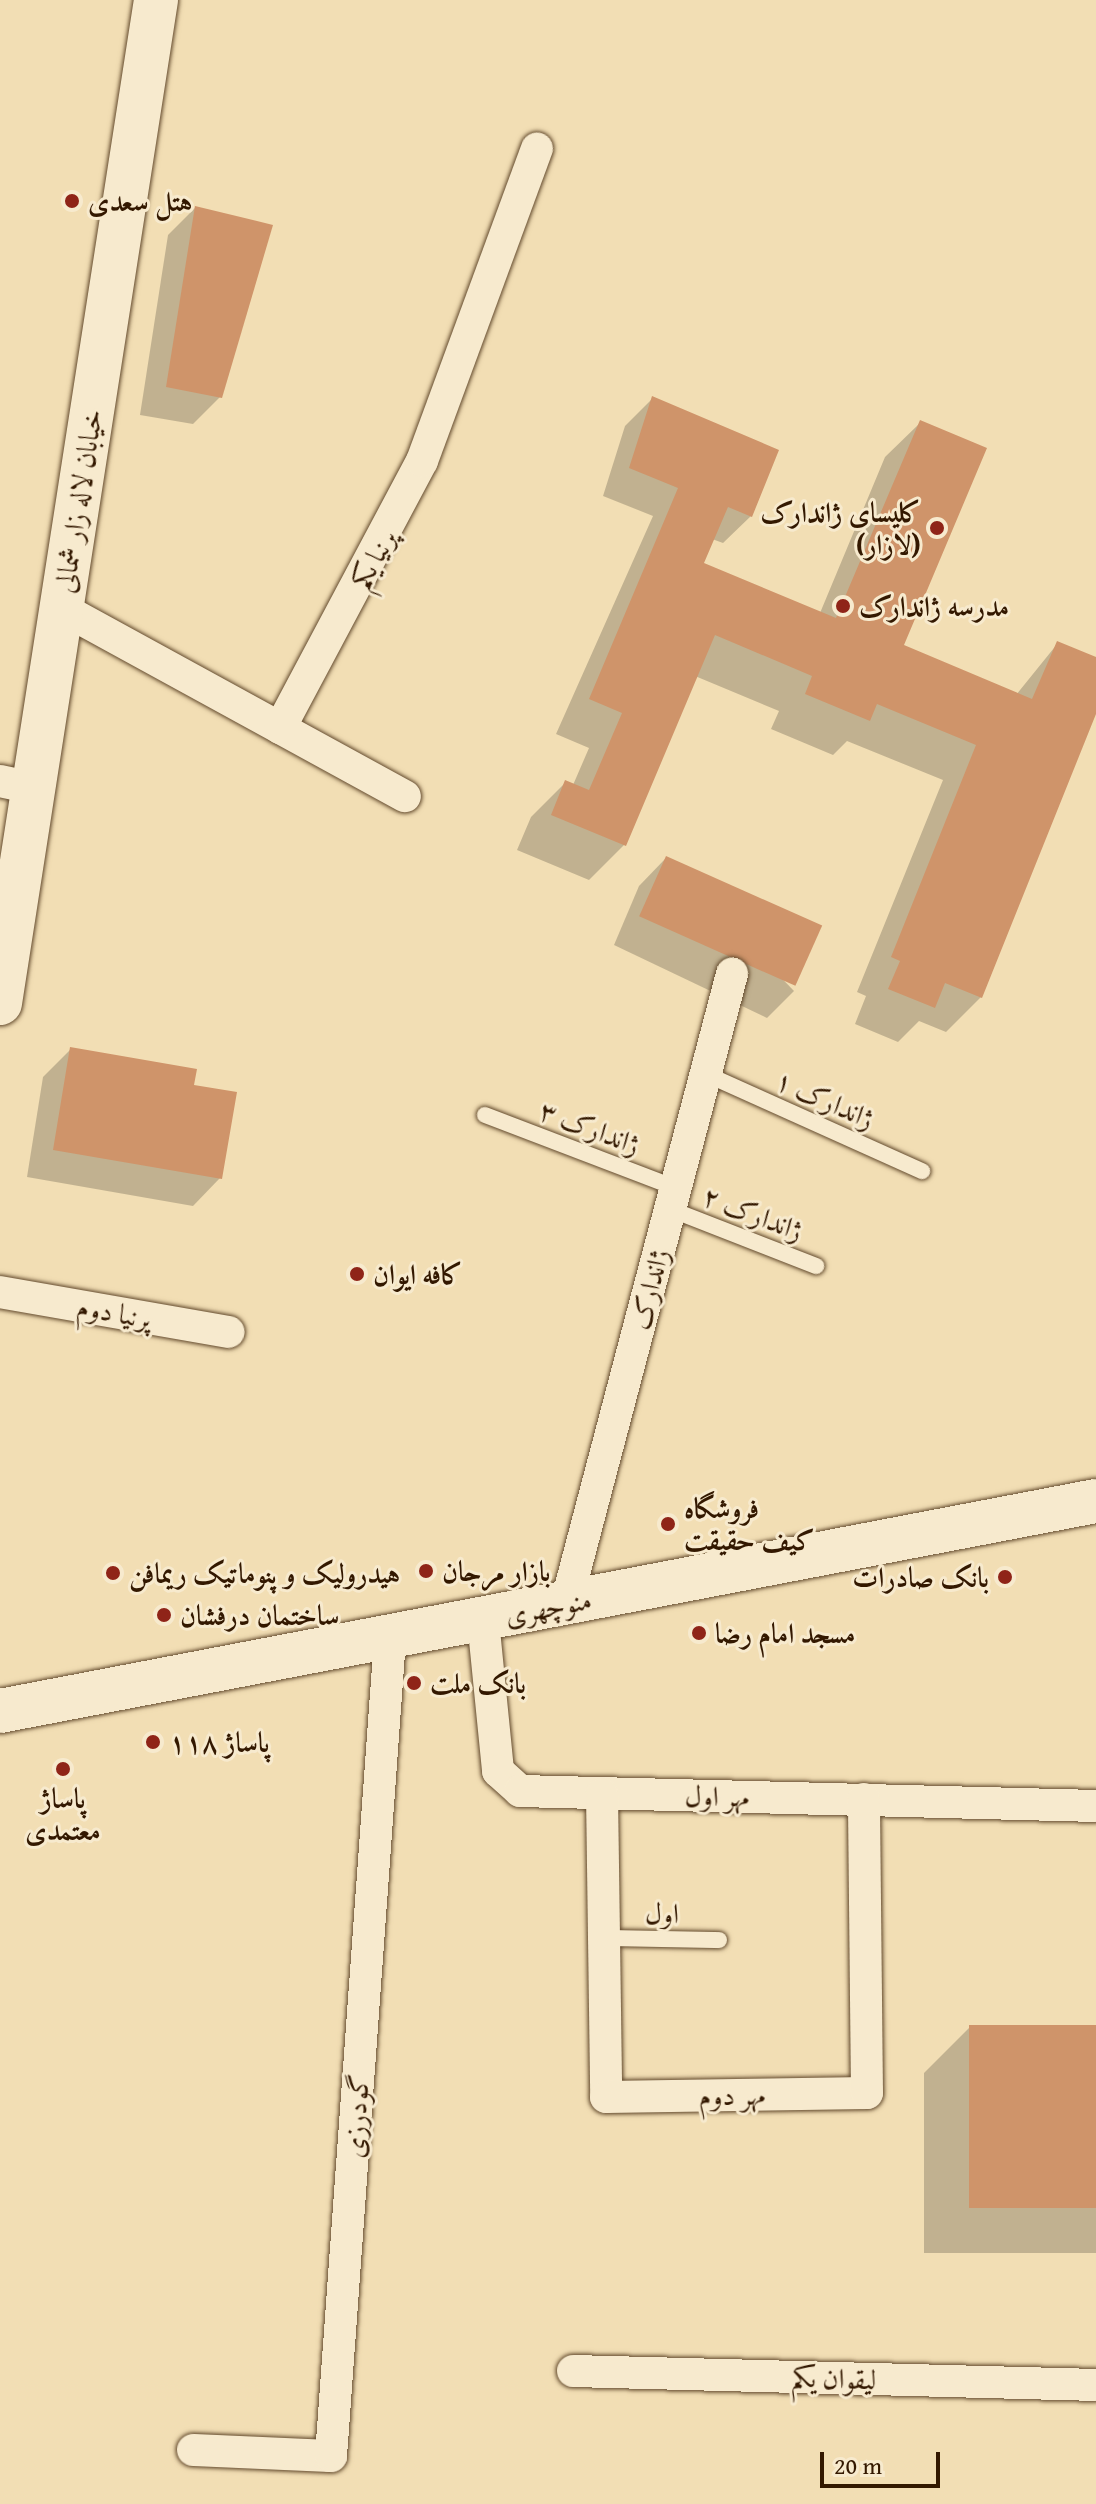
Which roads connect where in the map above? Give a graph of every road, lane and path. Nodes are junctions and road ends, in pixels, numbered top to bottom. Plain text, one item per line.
1 (156, 0) edge
2 (537, 148) dead end
3 (61, 608) junction
4 (280, 728) junction
5 (16, 784) edge
6 (405, 796) dead end
7 (732, 974) dead end
8 (0, 1003) edge
9 (706, 1074) junction
10 (485, 1115) dead end
11 (922, 1171) dead end
12 (673, 1198) junction
13 (816, 1266) dead end
14 (0, 1292) edge
15 (229, 1332) dead end
16 (1096, 1501) edge
17 (566, 1604) junction
18 (483, 1620) junction
19 (390, 1638) junction
20 (0, 1711) edge
21 (602, 1794) junction
22 (864, 1799) junction
23 (1096, 1806) edge
24 (604, 1938) junction
25 (719, 1940) dead end
26 (573, 2371) dead end
27 (1096, 2385) edge
28 (193, 2450) dead end

1 - 3 street, خیابان لاله زار شمالی
2 - 4 street, پرنیا یکم
3 - 4 street
3 - 5 street, خیابان لاله زار شمالی
4 - 6 street
5 - 8 street, خیابان لاله زار شمالی
7 - 9 street, ژاندارک
9 - 11 lane, ژاندارک ۱
9 - 12 street, ژاندارک
10 - 12 lane, ژاندارک ۳
12 - 13 lane, ژاندارک ۲
12 - 17 street, ژاندارک
14 - 15 street, پرنیا دوم
16 - 17 street, منوچهری
17 - 18 street, منوچهری
18 - 19 street, منوچهری
18 - 21 street, مهر اول
19 - 20 street, منوچهری
19 - 28 street, گودرزی
21 - 22 street, مهر اول
21 - 24 street, مهر دوم
22 - 23 street, مهر اول
22 - 24 street, مهر دوم
24 - 25 lane, اول
26 - 27 street, لیقوان یکم

